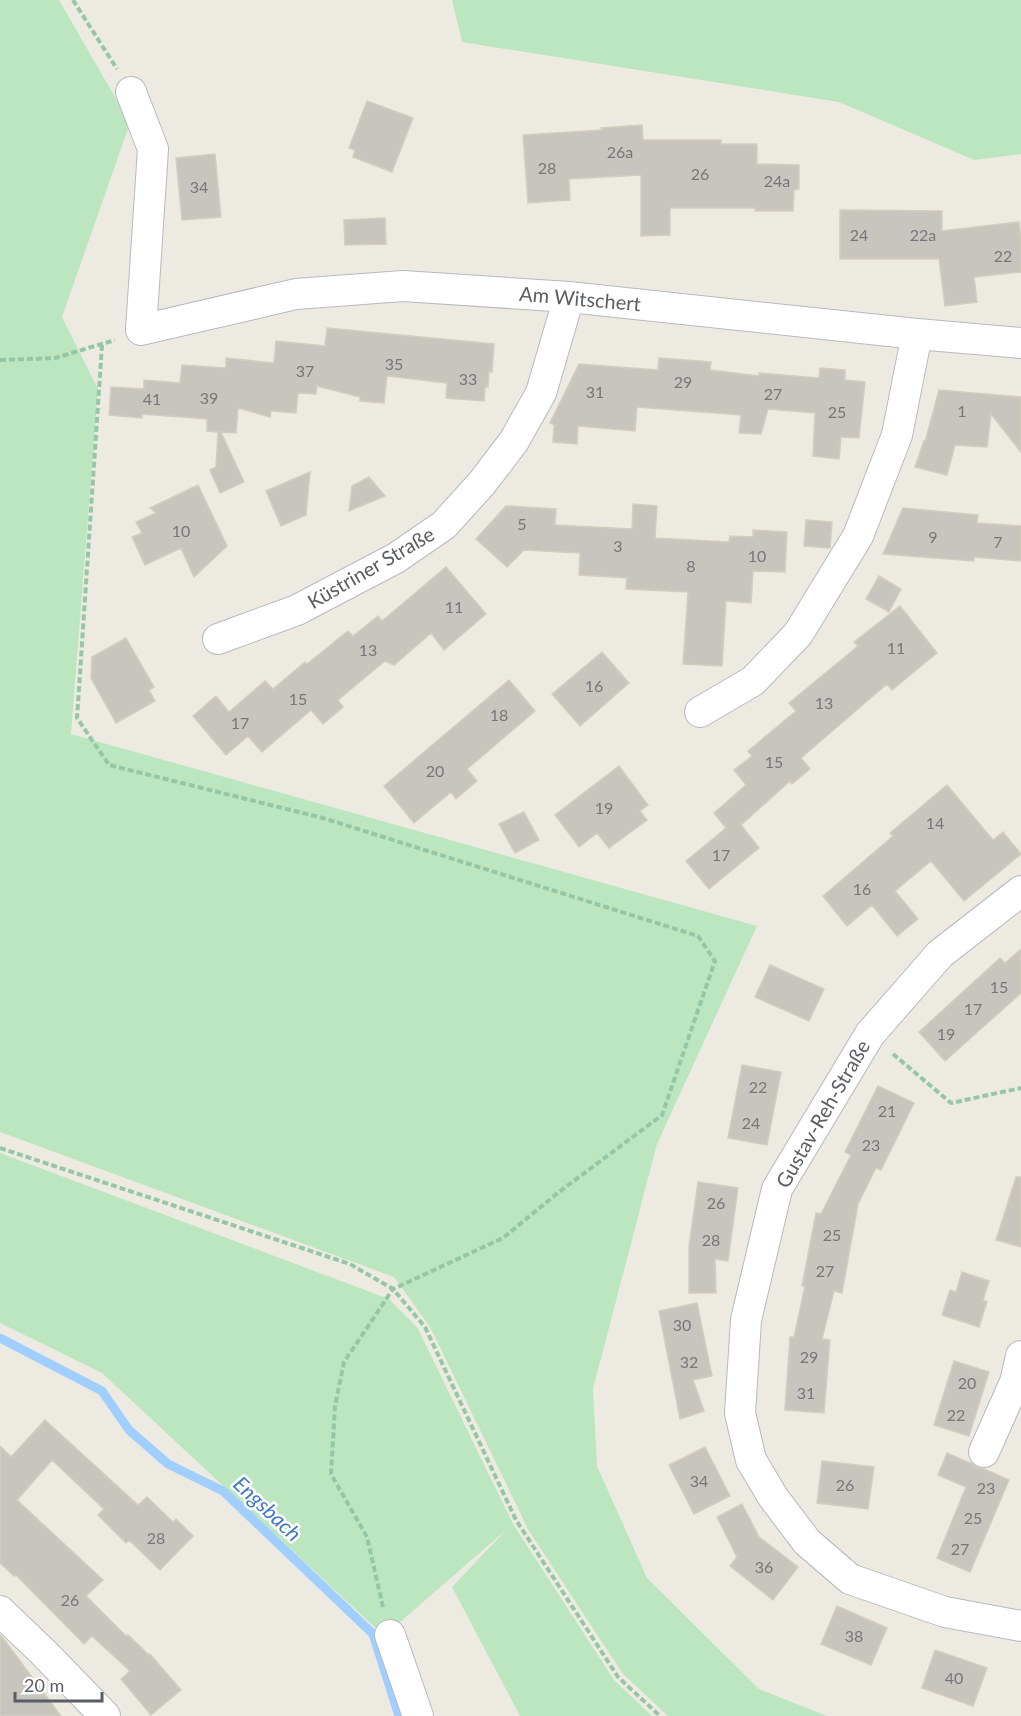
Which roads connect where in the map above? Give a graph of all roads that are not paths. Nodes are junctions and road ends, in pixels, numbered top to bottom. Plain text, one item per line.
1 (132, 92) road end
2 (569, 297) junction
3 (917, 334) junction
4 (1021, 343) edge
5 (218, 639) dead end
6 (700, 712) dead end
7 (1021, 891) edge
8 (1021, 1356) edge
9 (984, 1452) dead end
10 (0, 1611) edge
11 (1021, 1626) edge
12 (390, 1635) road end
13 (105, 1716) edge
14 (418, 1716) edge

1 - 2 street, Am Witschert
2 - 3 street, Am Witschert
2 - 5 street, Küstriner Straße
3 - 4 street, Am Witschert
3 - 6 street
7 - 11 street, Gustav-Reh-Straße
8 - 9 street
10 - 13 street
12 - 14 street

